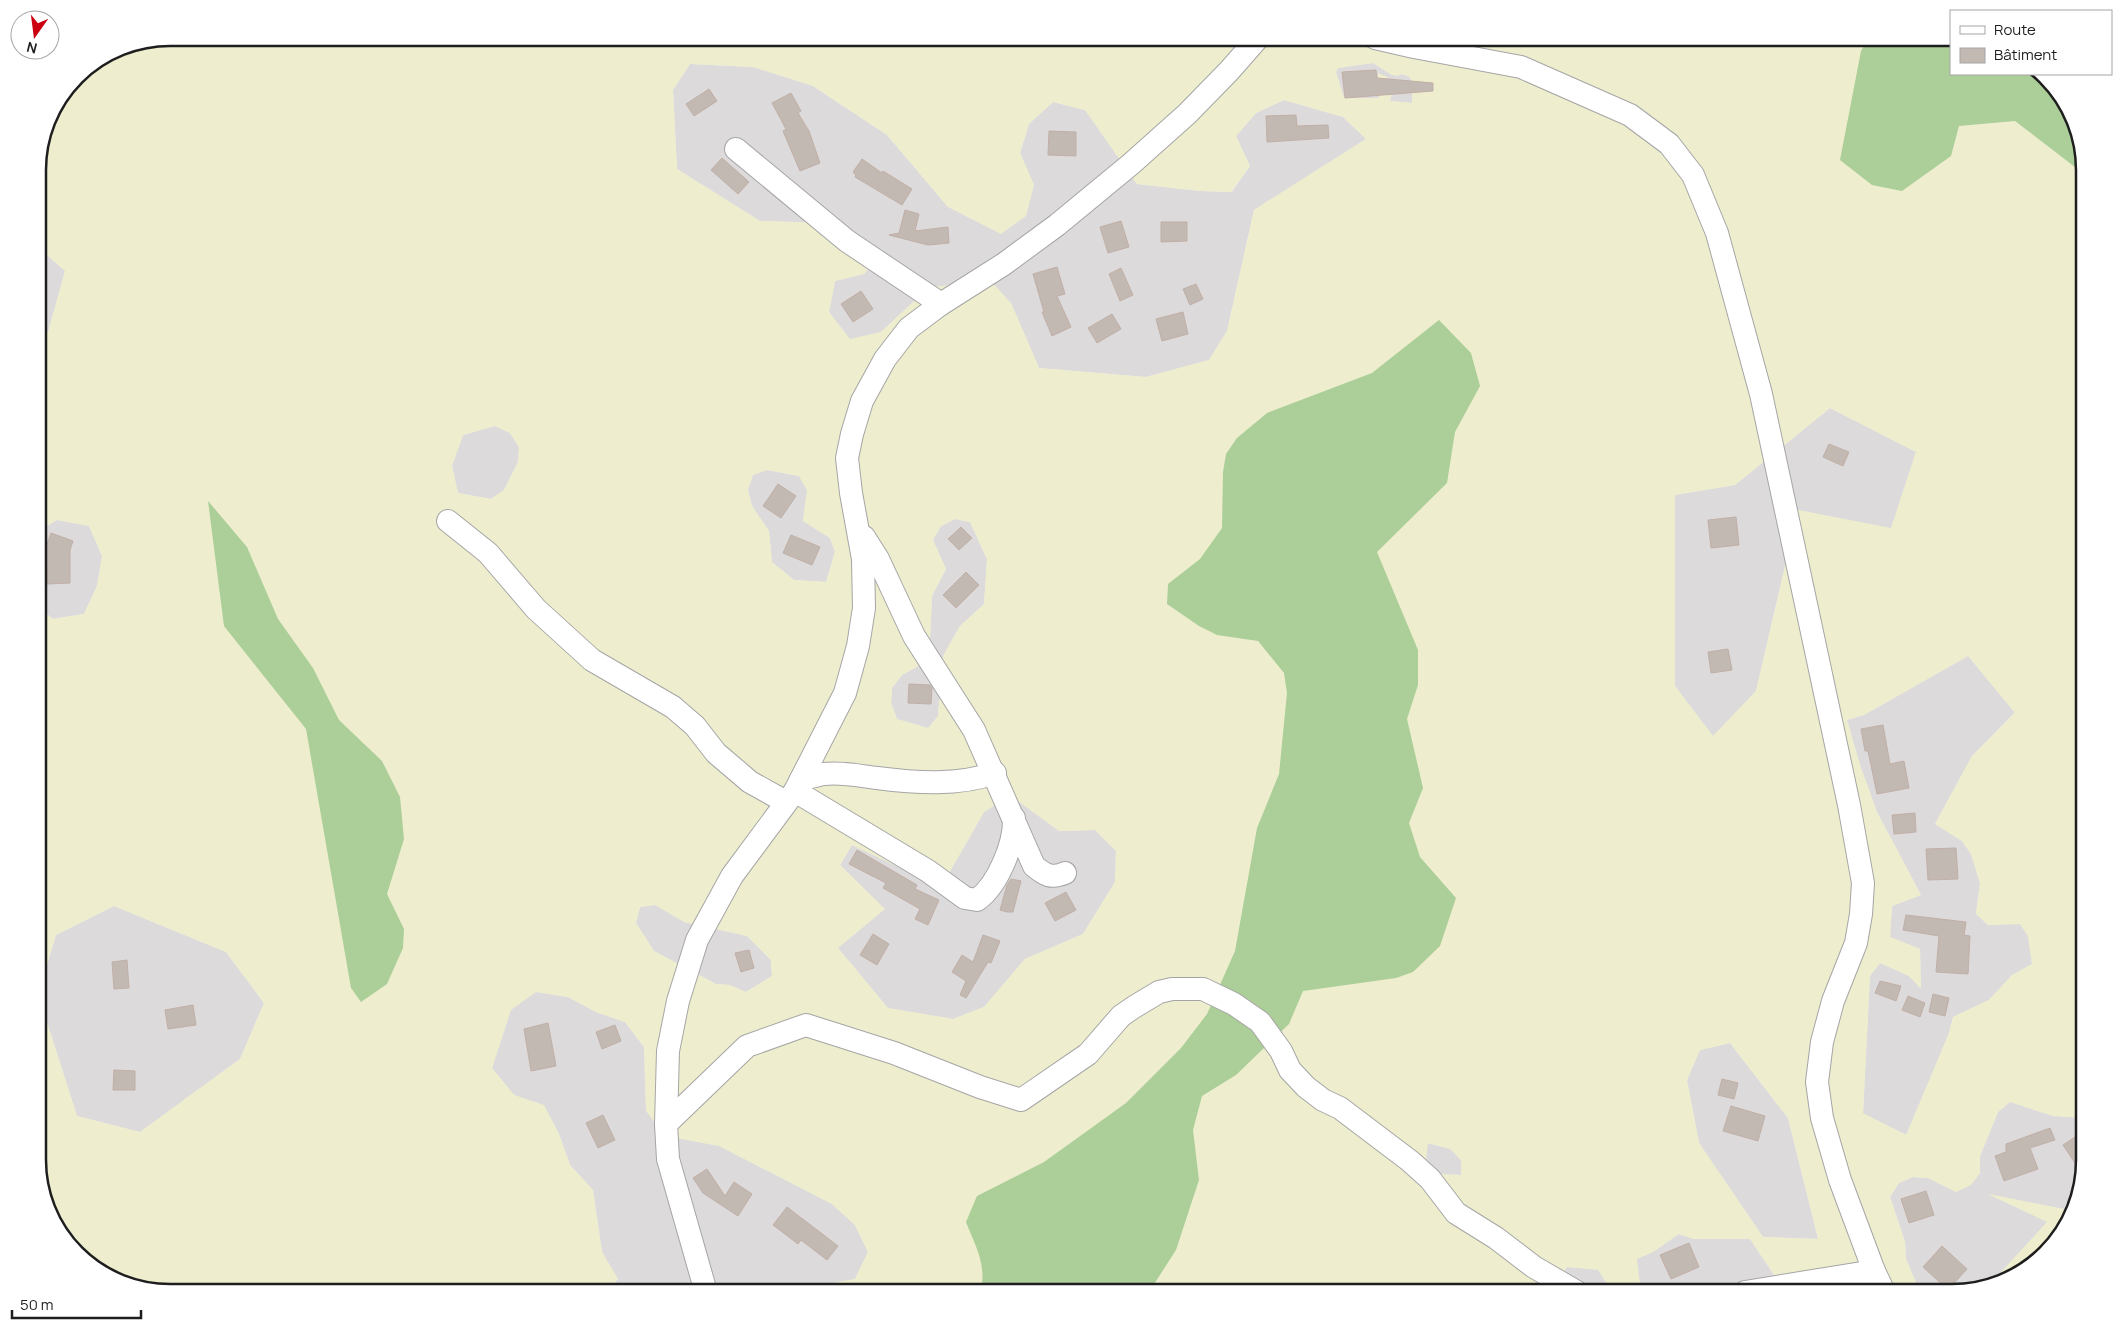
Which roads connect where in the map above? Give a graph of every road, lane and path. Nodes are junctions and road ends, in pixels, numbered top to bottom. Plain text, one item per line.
1 (1251, 46) edge
2 (1410, 46) edge
3 (736, 149) dead end
4 (941, 304) junction
5 (448, 521) dead end
6 (859, 530) junction
7 (995, 773) junction
8 (794, 791) junction
9 (1014, 818) junction
10 (1065, 873) dead end
11 (666, 1124) junction
12 (1874, 1271) junction
13 (704, 1284) edge
14 (1563, 1284) edge
15 (1794, 1284) edge
16 (1880, 1284) edge

1 - 4 street
2 - 12 street
3 - 4 street
4 - 6 street
5 - 8 street
6 - 7 street
6 - 8 street
7 - 8 street
7 - 9 street
8 - 9 street
8 - 11 street
9 - 10 street
11 - 13 street
11 - 14 street
12 - 15 street
12 - 16 street

